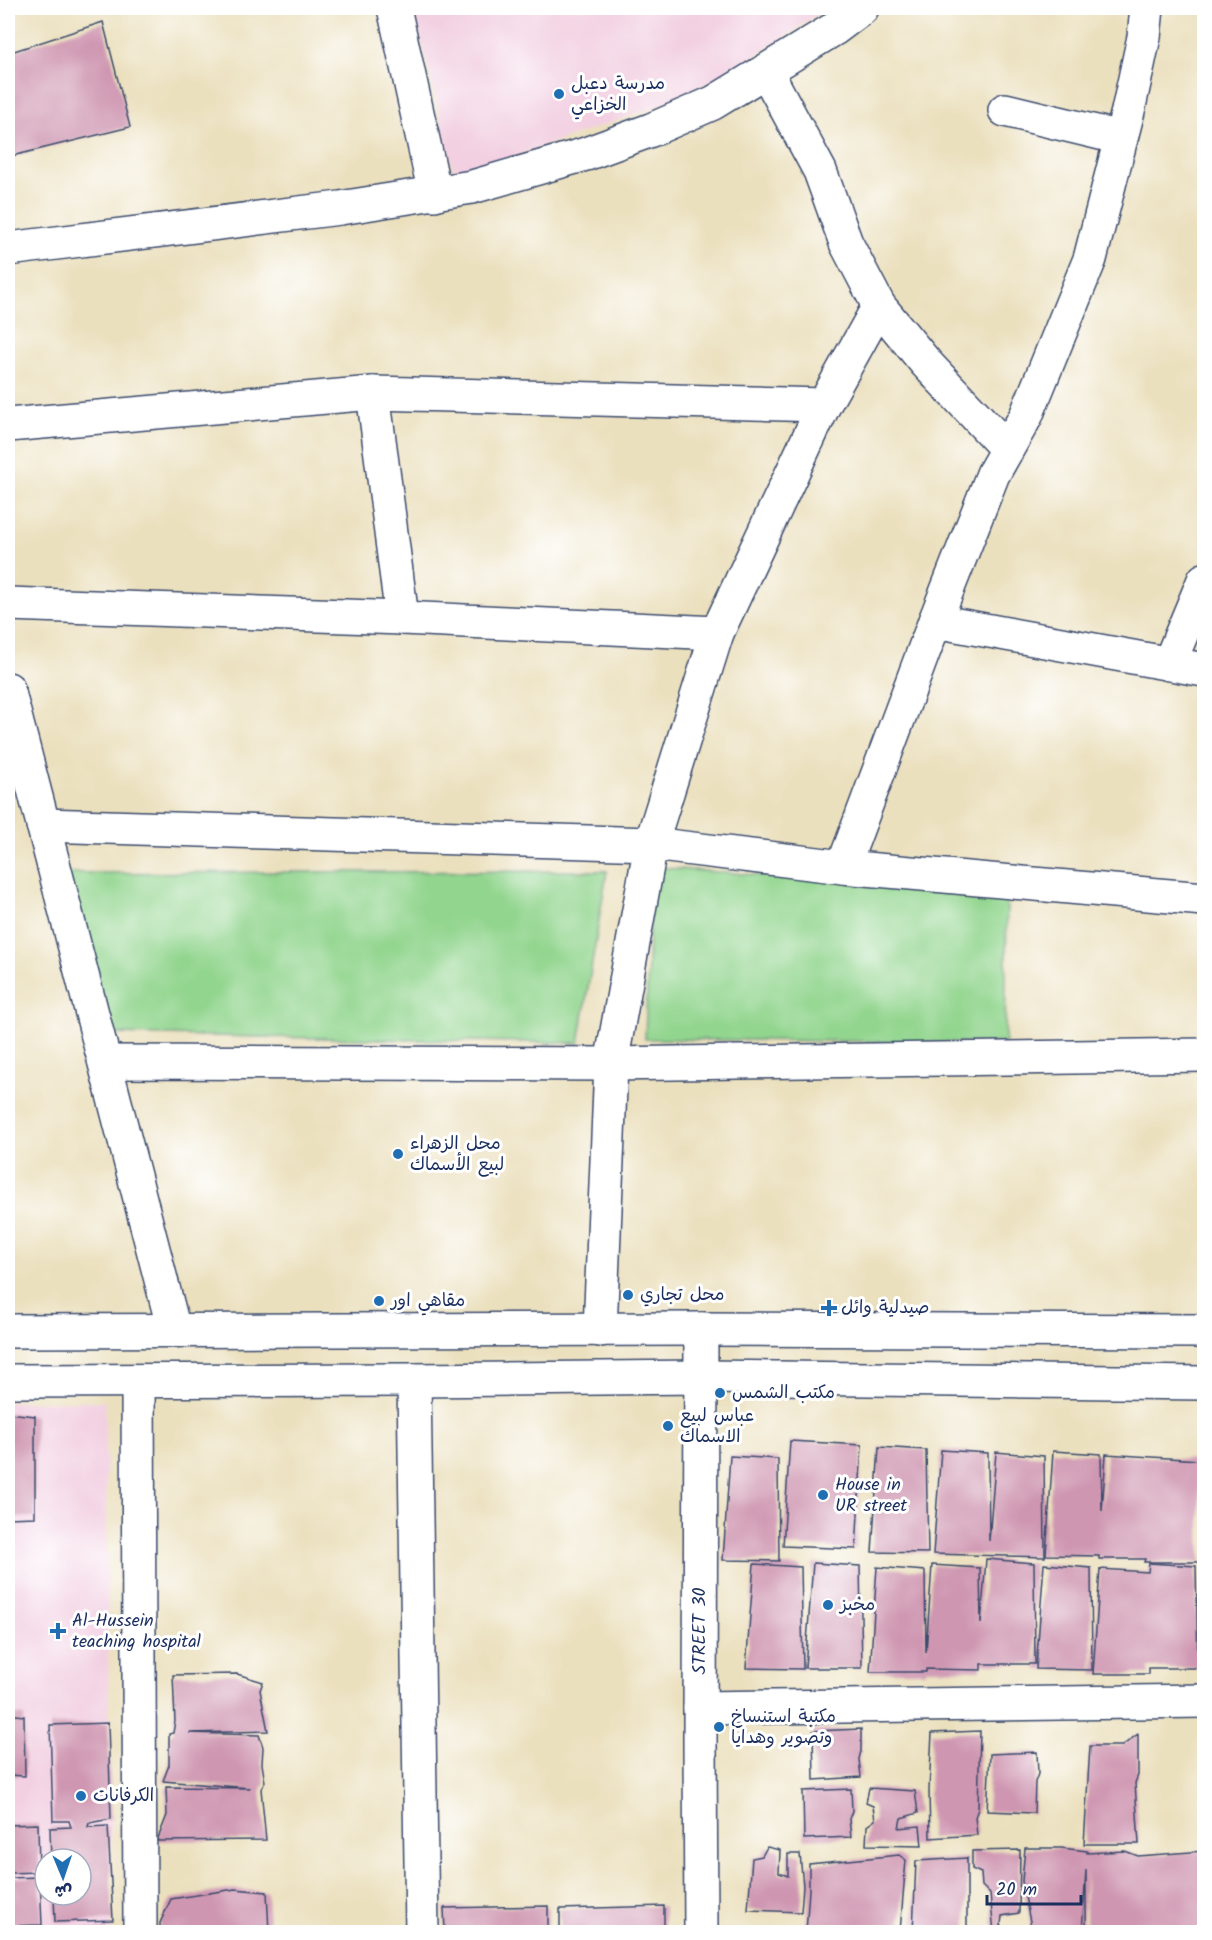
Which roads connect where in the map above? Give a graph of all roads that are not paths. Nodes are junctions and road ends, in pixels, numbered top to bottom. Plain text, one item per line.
1 (394, 8) edge
2 (862, 8) edge
3 (1147, 8) edge
4 (766, 71) junction
5 (1005, 110) dead end
6 (1121, 138) junction
7 (435, 194) junction
8 (8, 249) edge
9 (879, 306) junction
10 (373, 393) junction
11 (825, 405) junction
12 (8, 425) edge
13 (1007, 450) junction
14 (1204, 580) edge
15 (8, 604) edge
16 (402, 618) junction
17 (935, 621) junction
18 (717, 633) junction
19 (1168, 664) junction
20 (1204, 670) edge
21 (8, 689) edge
22 (43, 825) junction
23 (651, 844) junction
24 (843, 867) junction
25 (1204, 900) edge
26 (1204, 1055) edge
27 (105, 1062) junction
28 (611, 1064) junction
29 (701, 1329) junction
30 (174, 1330) junction
31 (600, 1330) junction
32 (8, 1331) edge
33 (1204, 1331) edge
34 (702, 1377) junction
35 (414, 1380) junction
36 (8, 1381) edge
37 (138, 1381) junction
38 (1204, 1383) edge
39 (1204, 1701) edge
40 (700, 1708) junction
41 (140, 1932) edge
42 (422, 1932) edge
43 (701, 1932) edge

1 - 7 street
2 - 4 street
3 - 6 street
4 - 7 street
4 - 9 street
5 - 6 street
6 - 13 street
7 - 8 street
9 - 11 street
9 - 13 street
10 - 11 street
10 - 12 street
10 - 16 street
11 - 18 street
13 - 17 street
14 - 19 street
15 - 16 street
16 - 18 street
17 - 19 street
17 - 24 street
18 - 23 street
19 - 20 street
21 - 22 street
22 - 23 street
22 - 27 street
23 - 24 street
23 - 28 street
24 - 25 street
26 - 28 street
27 - 28 street
27 - 30 street
28 - 31 street
29 - 31 street
29 - 33 street
29 - 34 street, STREET 30
30 - 31 street
30 - 32 street
34 - 35 street
34 - 38 street
34 - 40 street, STREET 30
35 - 37 street
35 - 42 street
36 - 37 street
37 - 41 street
39 - 40 street
40 - 43 street, STREET 30

